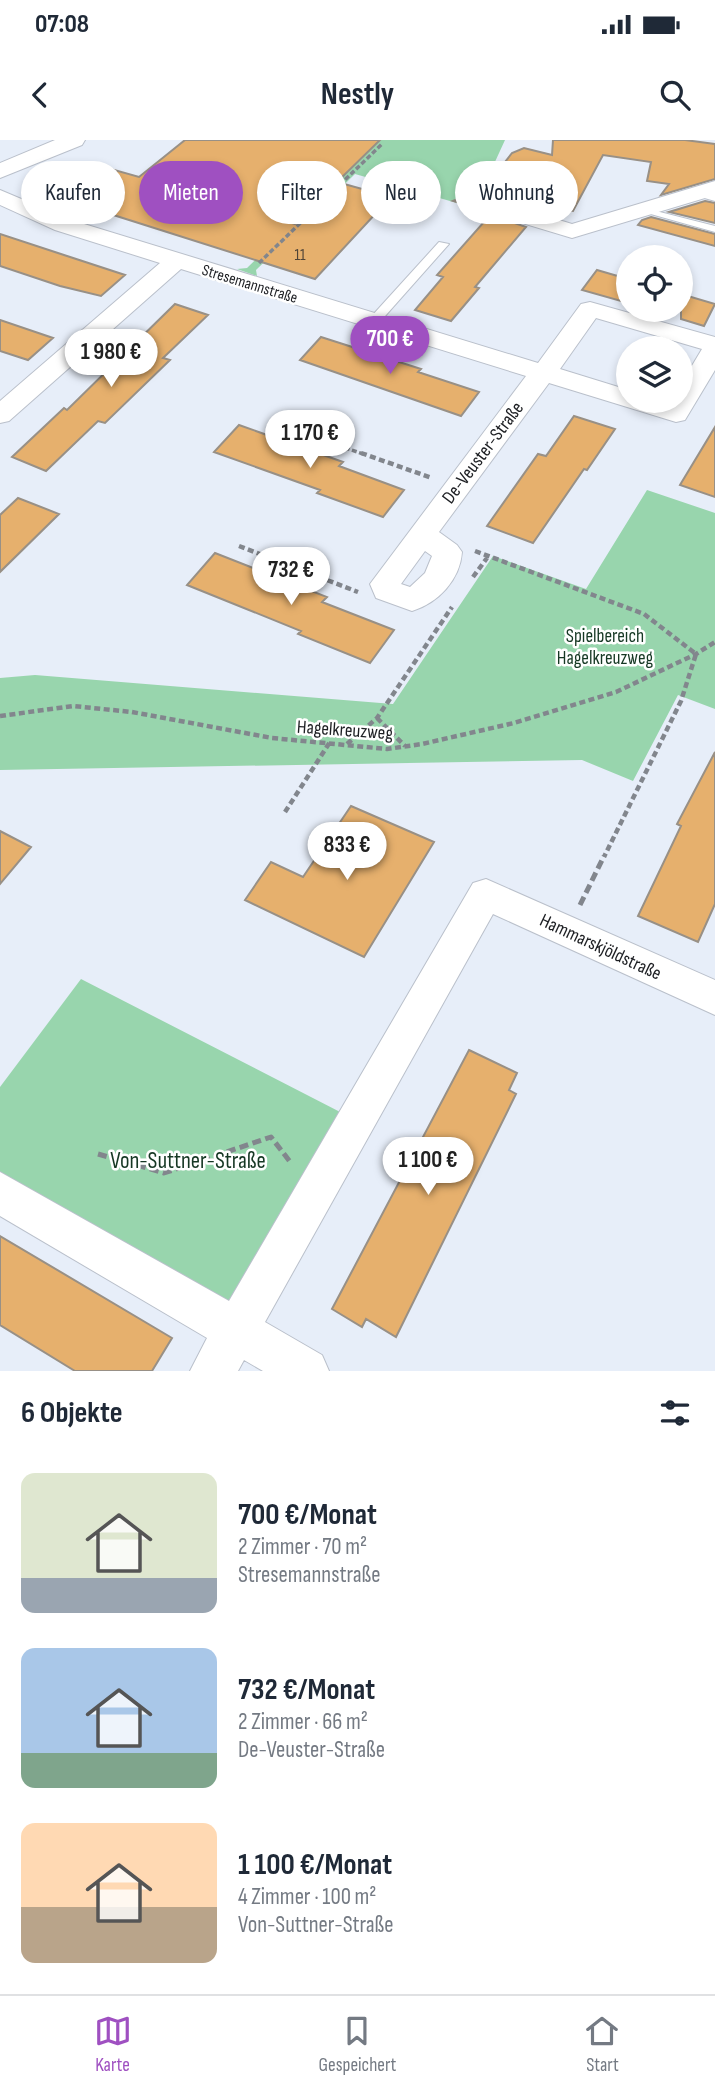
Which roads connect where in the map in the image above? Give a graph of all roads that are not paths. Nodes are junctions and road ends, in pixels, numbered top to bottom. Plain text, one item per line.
1 (74, 140) edge
2 (0, 172) edge
3 (709, 193) edge
4 (0, 197) edge
5 (644, 209) junction
6 (549, 224) edge
7 (715, 229) edge
8 (443, 244) dead end
9 (176, 261) junction
10 (374, 321) junction
11 (715, 347) edge
12 (544, 373) junction
13 (693, 385) edge
14 (616, 395) edge
15 (0, 415) edge
16 (427, 527) road end
17 (715, 998) edge
18 (0, 1194) edge
19 (236, 1331) junction
20 (214, 1371) edge
21 (306, 1371) edge

1 - 2 street
3 - 5 street
4 - 9 street, Stresemannstraße
5 - 6 street
5 - 7 lane
8 - 10 lane
9 - 10 street, Stresemannstraße
9 - 15 street
10 - 12 street, Stresemannstraße
11 - 12 street
11 - 13 street
12 - 14 street, Stresemannstraße
12 - 16 street, De-Veuster-Straße
17 - 19 street, Hammarskjöldstraße
18 - 19 street
19 - 20 street
19 - 21 street

